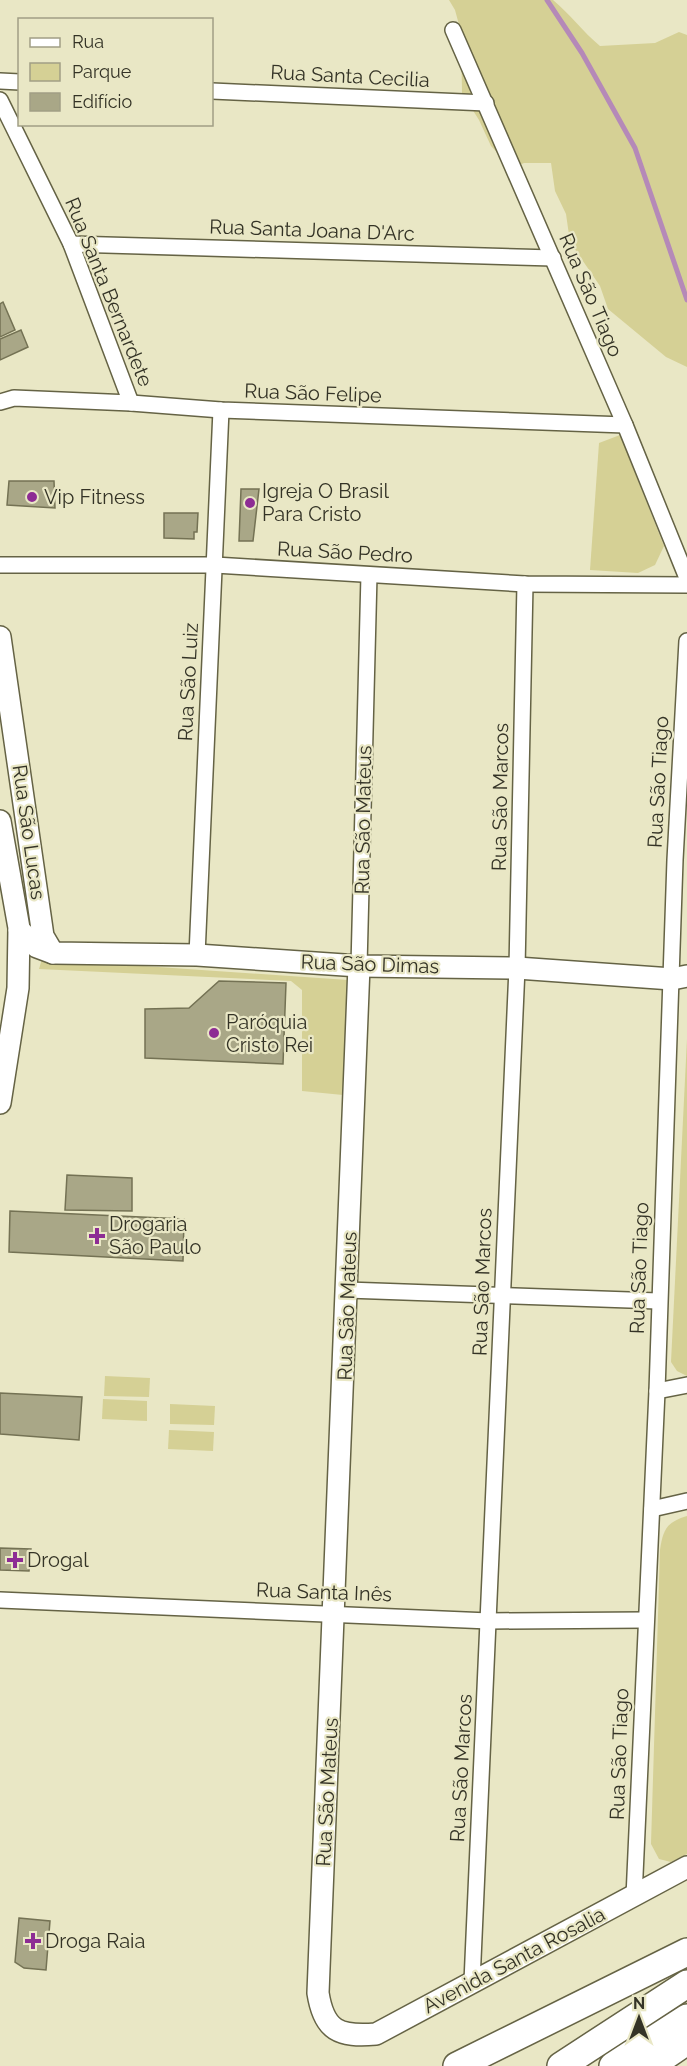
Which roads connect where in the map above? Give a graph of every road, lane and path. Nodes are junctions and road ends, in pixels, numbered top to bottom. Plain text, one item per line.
1 (453, 30) dead end
2 (0, 81) edge
3 (18, 82) edge
4 (213, 91) edge
5 (0, 100) edge
6 (486, 103) junction
7 (71, 244) junction
8 (553, 258) junction
9 (0, 402) edge
10 (131, 403) junction
11 (221, 410) junction
12 (625, 425) junction
13 (0, 565) edge
14 (215, 566) junction
15 (369, 575) junction
16 (687, 578) edge
17 (525, 584) junction
18 (687, 585) edge
19 (0, 637) edge
20 (687, 641) edge
21 (0, 821) edge
22 (19, 930) junction
23 (53, 953) junction
24 (197, 955) junction
25 (359, 966) junction
26 (517, 968) junction
27 (680, 978) edge
28 (18, 988) junction
29 (0, 1103) edge
30 (347, 1290) junction
31 (502, 1294) junction
32 (658, 1301) junction
33 (687, 1385) edge
34 (657, 1391) junction
35 (687, 1501) edge
36 (652, 1509) junction
37 (0, 1600) edge
38 (335, 1613) junction
39 (645, 1620) junction
40 (489, 1621) junction
41 (687, 1867) edge
42 (634, 1897) junction
43 (687, 1952) edge
44 (472, 1982) junction
45 (687, 1984) edge
46 (687, 2018) edge
47 (336, 2031) joint
48 (687, 2041) edge
49 (457, 2066) edge
50 (561, 2066) edge
51 (613, 2066) edge
52 (650, 2066) edge

1 - 6 street, Rua São Tiago
2 - 3 street
4 - 6 street, Rua Santa Cecilia
5 - 7 street, Rua Santa Bernardete
6 - 8 street, Rua São Tiago
7 - 8 street, Rua Santa Joana D'Arc
7 - 10 street, Rua Santa Bernardete
8 - 12 street, Rua São Tiago
9 - 10 street, Rua São Felipe
10 - 11 street, Rua São Felipe
11 - 12 street, Rua São Felipe
11 - 14 street, Rua São Luiz
12 - 16 street, Rua São Tiago
13 - 14 street, Rua São Pedro
14 - 15 street, Rua São Pedro
14 - 24 street, Rua São Luiz
15 - 17 street, Rua São Pedro
15 - 25 street, Rua São Mateus
17 - 18 street, Rua São Pedro
17 - 26 street, Rua São Marcos
19 - 23 street, Rua São Lucas
20 - 27 street, Rua São Tiago
21 - 22 street
22 - 23 street
22 - 28 street
23 - 24 street, Rua São Dimas
23 - 28 street
24 - 25 street, Rua São Dimas
25 - 26 street, Rua São Dimas
25 - 30 street, Rua São Mateus
26 - 27 street, Rua São Dimas
26 - 31 street, Rua São Marcos
27 - 32 street, Rua São Tiago
28 - 29 street
30 - 31 street
30 - 38 street, Rua São Mateus
31 - 32 street
31 - 40 street, Rua São Marcos
32 - 34 street, Rua São Tiago
33 - 34 street
34 - 36 street, Rua São Tiago
35 - 36 street
36 - 39 street, Rua São Tiago
37 - 38 street, Rua Santa Inês
38 - 40 street, Rua Santa Inês
38 - 47 street, Rua São Mateus
39 - 40 street, Rua Santa Inês
39 - 42 street, Rua São Tiago
40 - 44 street, Rua São Marcos
41 - 42 street, Avenida Santa Rosalia
42 - 44 street, Avenida Santa Rosalia
43 - 49 highway
44 - 47 street, Avenida Santa Rosalia
45 - 50 highway
46 - 51 highway
48 - 52 highway

